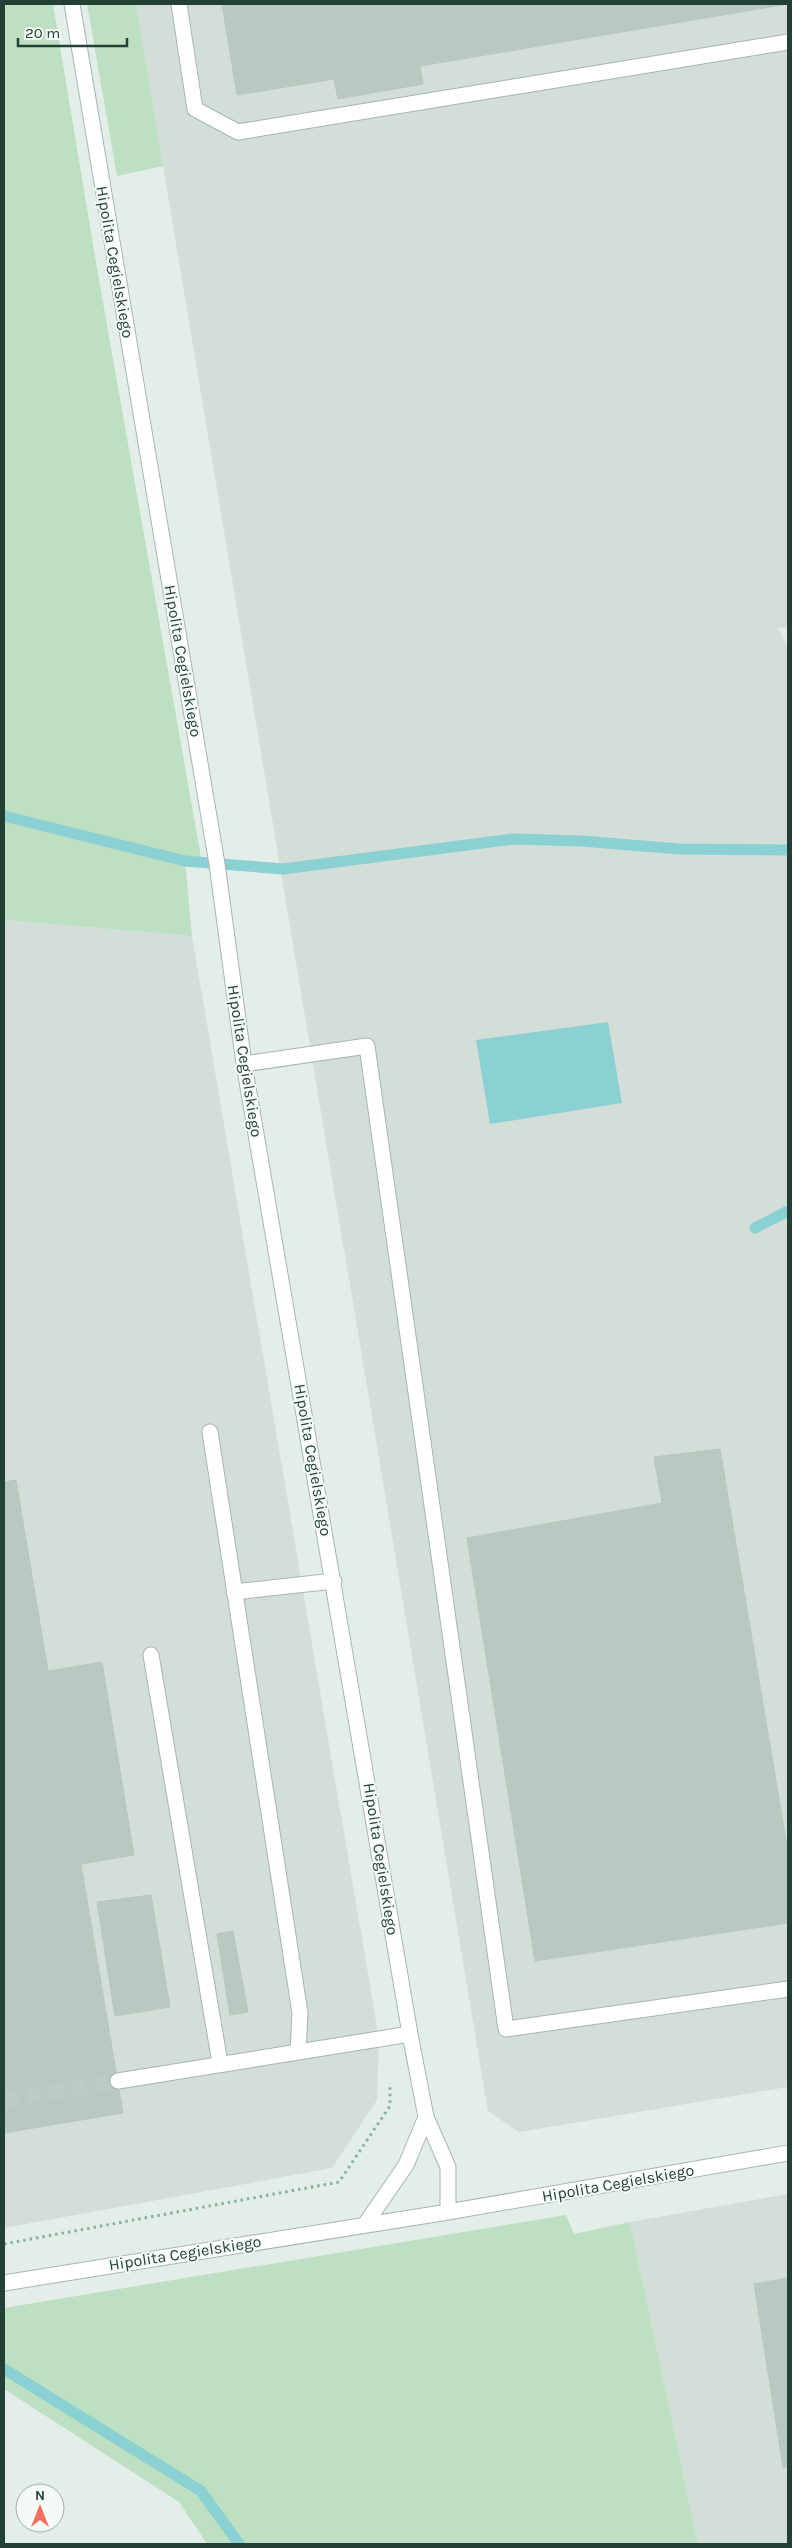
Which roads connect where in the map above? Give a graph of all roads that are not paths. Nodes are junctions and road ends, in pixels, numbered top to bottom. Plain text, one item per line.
1 (72, 4) edge
2 (179, 4) edge
3 (788, 42) edge
4 (244, 1064) junction
5 (210, 1432) dead end
6 (334, 1581) junction
7 (234, 1592) junction
8 (151, 1655) dead end
9 (788, 1988) edge
10 (410, 2034) junction
11 (298, 2052) junction
12 (220, 2063) junction
13 (118, 2081) tunnel mouth
14 (426, 2117) junction
15 (788, 2153) edge
16 (448, 2212) junction
17 (366, 2223) junction
18 (4, 2283) edge

1 - 4 street, Hipolita Cegielskiego
2 - 3 street
4 - 6 street, Hipolita Cegielskiego
4 - 9 street
5 - 7 street
6 - 7 street
6 - 10 street, Hipolita Cegielskiego
7 - 11 street
8 - 12 street
10 - 11 street
10 - 14 street, Hipolita Cegielskiego
11 - 12 street
12 - 13 street
14 - 16 street, Hipolita Cegielskiego
14 - 17 street
15 - 16 street, Hipolita Cegielskiego
16 - 17 street, Hipolita Cegielskiego
17 - 18 street, Hipolita Cegielskiego

